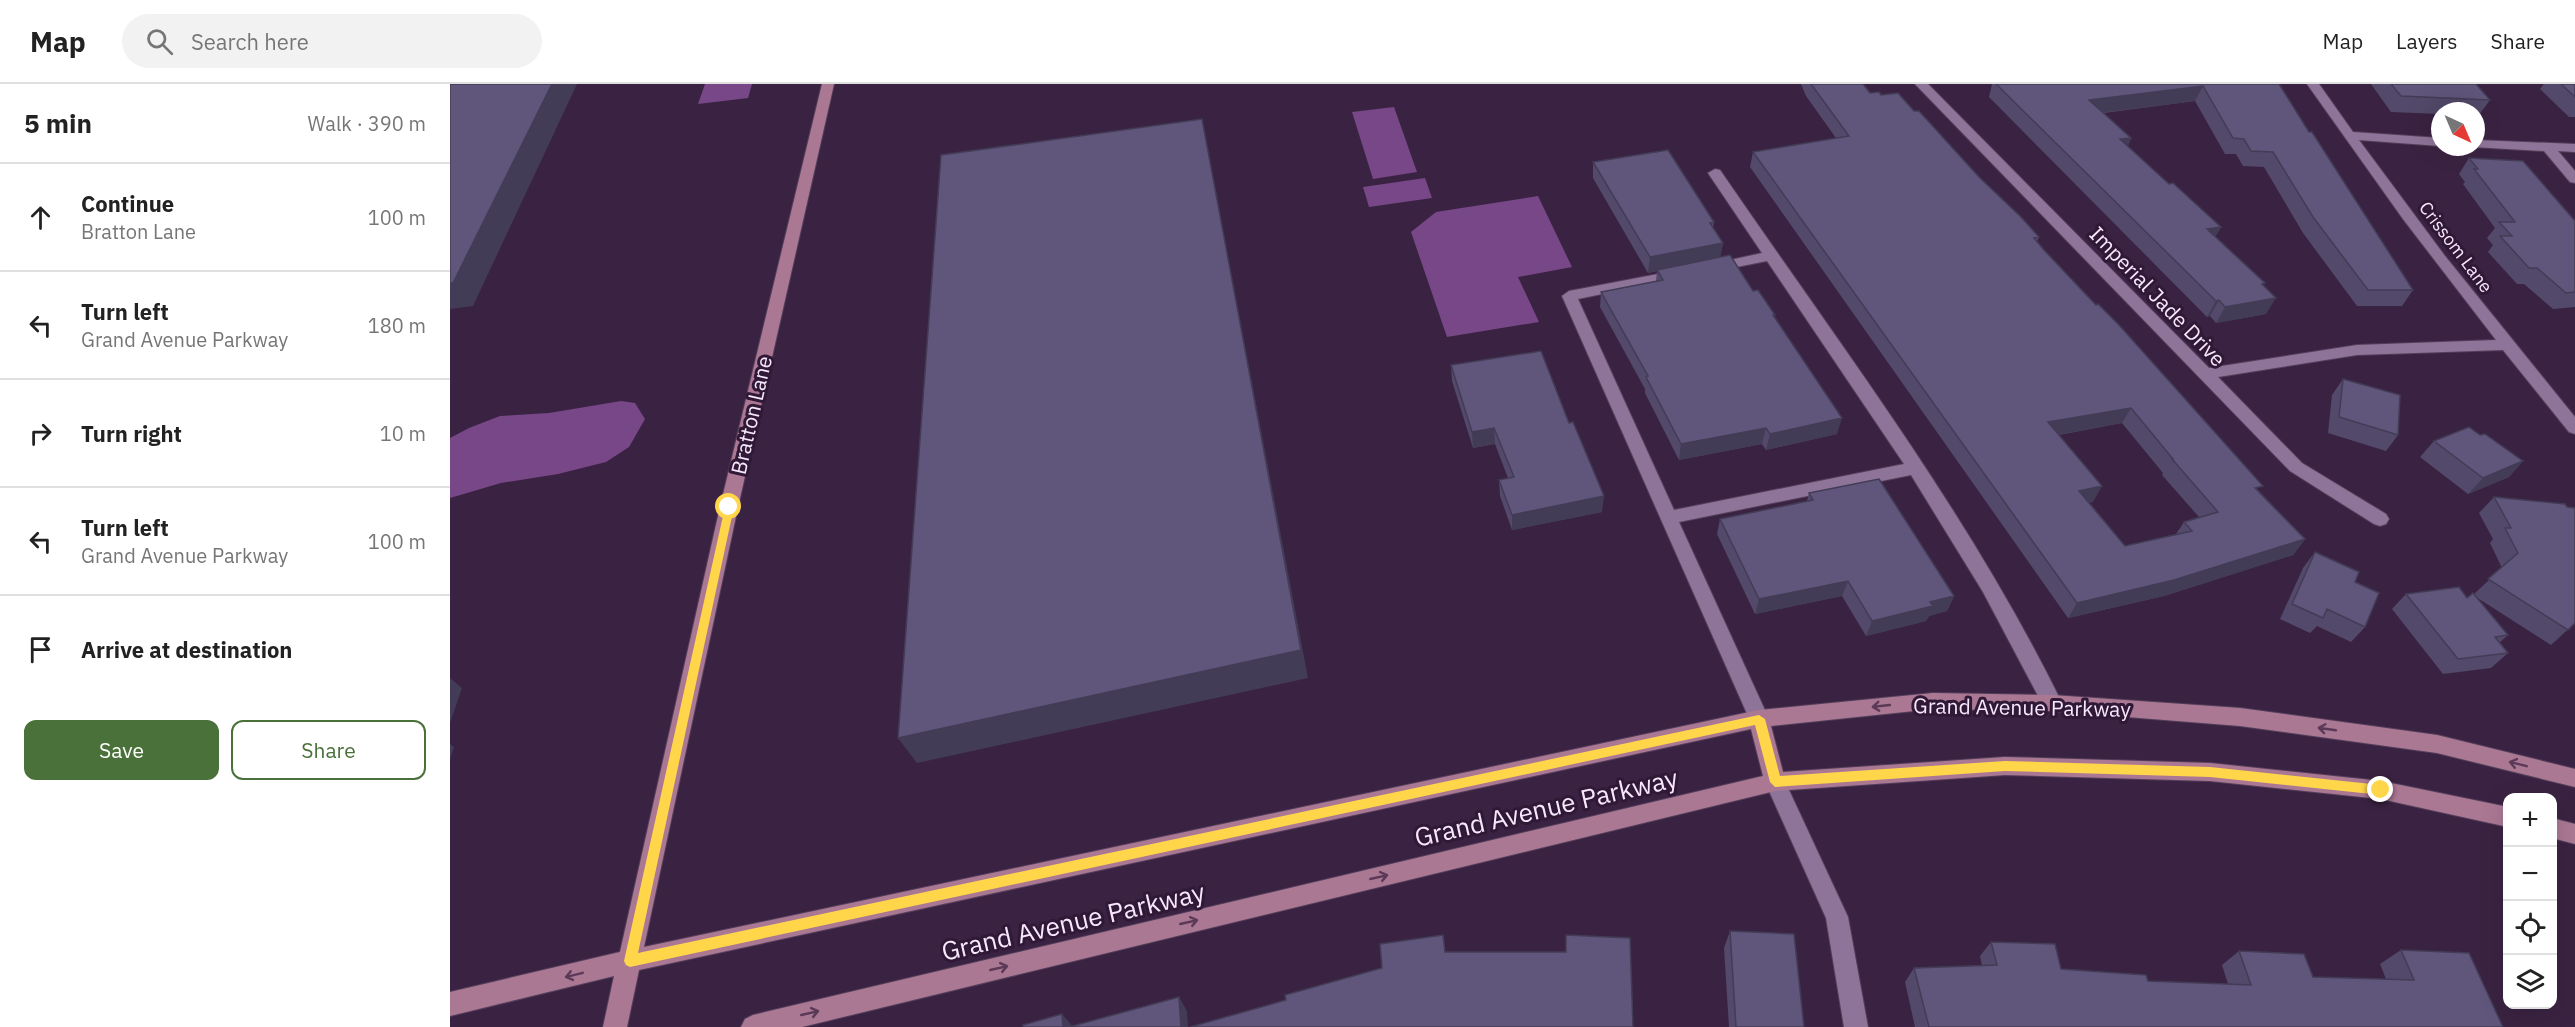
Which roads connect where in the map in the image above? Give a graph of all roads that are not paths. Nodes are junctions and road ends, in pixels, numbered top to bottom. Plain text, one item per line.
1 (828, 84) edge
2 (1922, 84) edge
3 (2313, 84) edge
4 (2349, 136) junction
5 (2431, 141) edge
6 (2485, 145) edge
7 (2575, 148) edge
8 (2549, 149) junction
9 (1715, 173) dead end
10 (2575, 179) edge
11 (1771, 256) junction
12 (2506, 345) junction
13 (2205, 374) junction
14 (2575, 428) edge
15 (1916, 468) junction
16 (1670, 517) junction
17 (2380, 519) dead end
18 (2052, 703) junction
19 (1759, 719) junction
20 (2575, 778) edge
21 (1775, 782) junction
22 (2503, 816) edge
23 (2557, 829) edge
24 (2575, 834) edge
25 (630, 961) junction
26 (450, 1004) edge
27 (615, 1027) edge
28 (753, 1027) edge
29 (1856, 1027) edge

1 - 25 street, Bratton Lane
2 - 13 street, Imperial Jade Drive
3 - 4 street, Crissom Lane
4 - 5 street
4 - 12 street, Crissom Lane
6 - 8 street
7 - 8 street
8 - 10 street
9 - 11 street
11 - 15 street
11 - 16 street
12 - 13 street
12 - 14 street, Crissom Lane
13 - 17 street, Imperial Jade Drive
15 - 16 street
15 - 18 street
16 - 19 street
18 -> 19 street, Grand Avenue Parkway
20 -> 18 street, Grand Avenue Parkway
19 - 21 street
19 - 25 street, Grand Avenue Parkway
21 - 22 street, Grand Avenue Parkway
28 -> 21 street, Grand Avenue Parkway
21 - 29 street
23 - 24 street
25 -> 26 street, Grand Avenue Parkway
25 - 27 street, Bratton Lane

